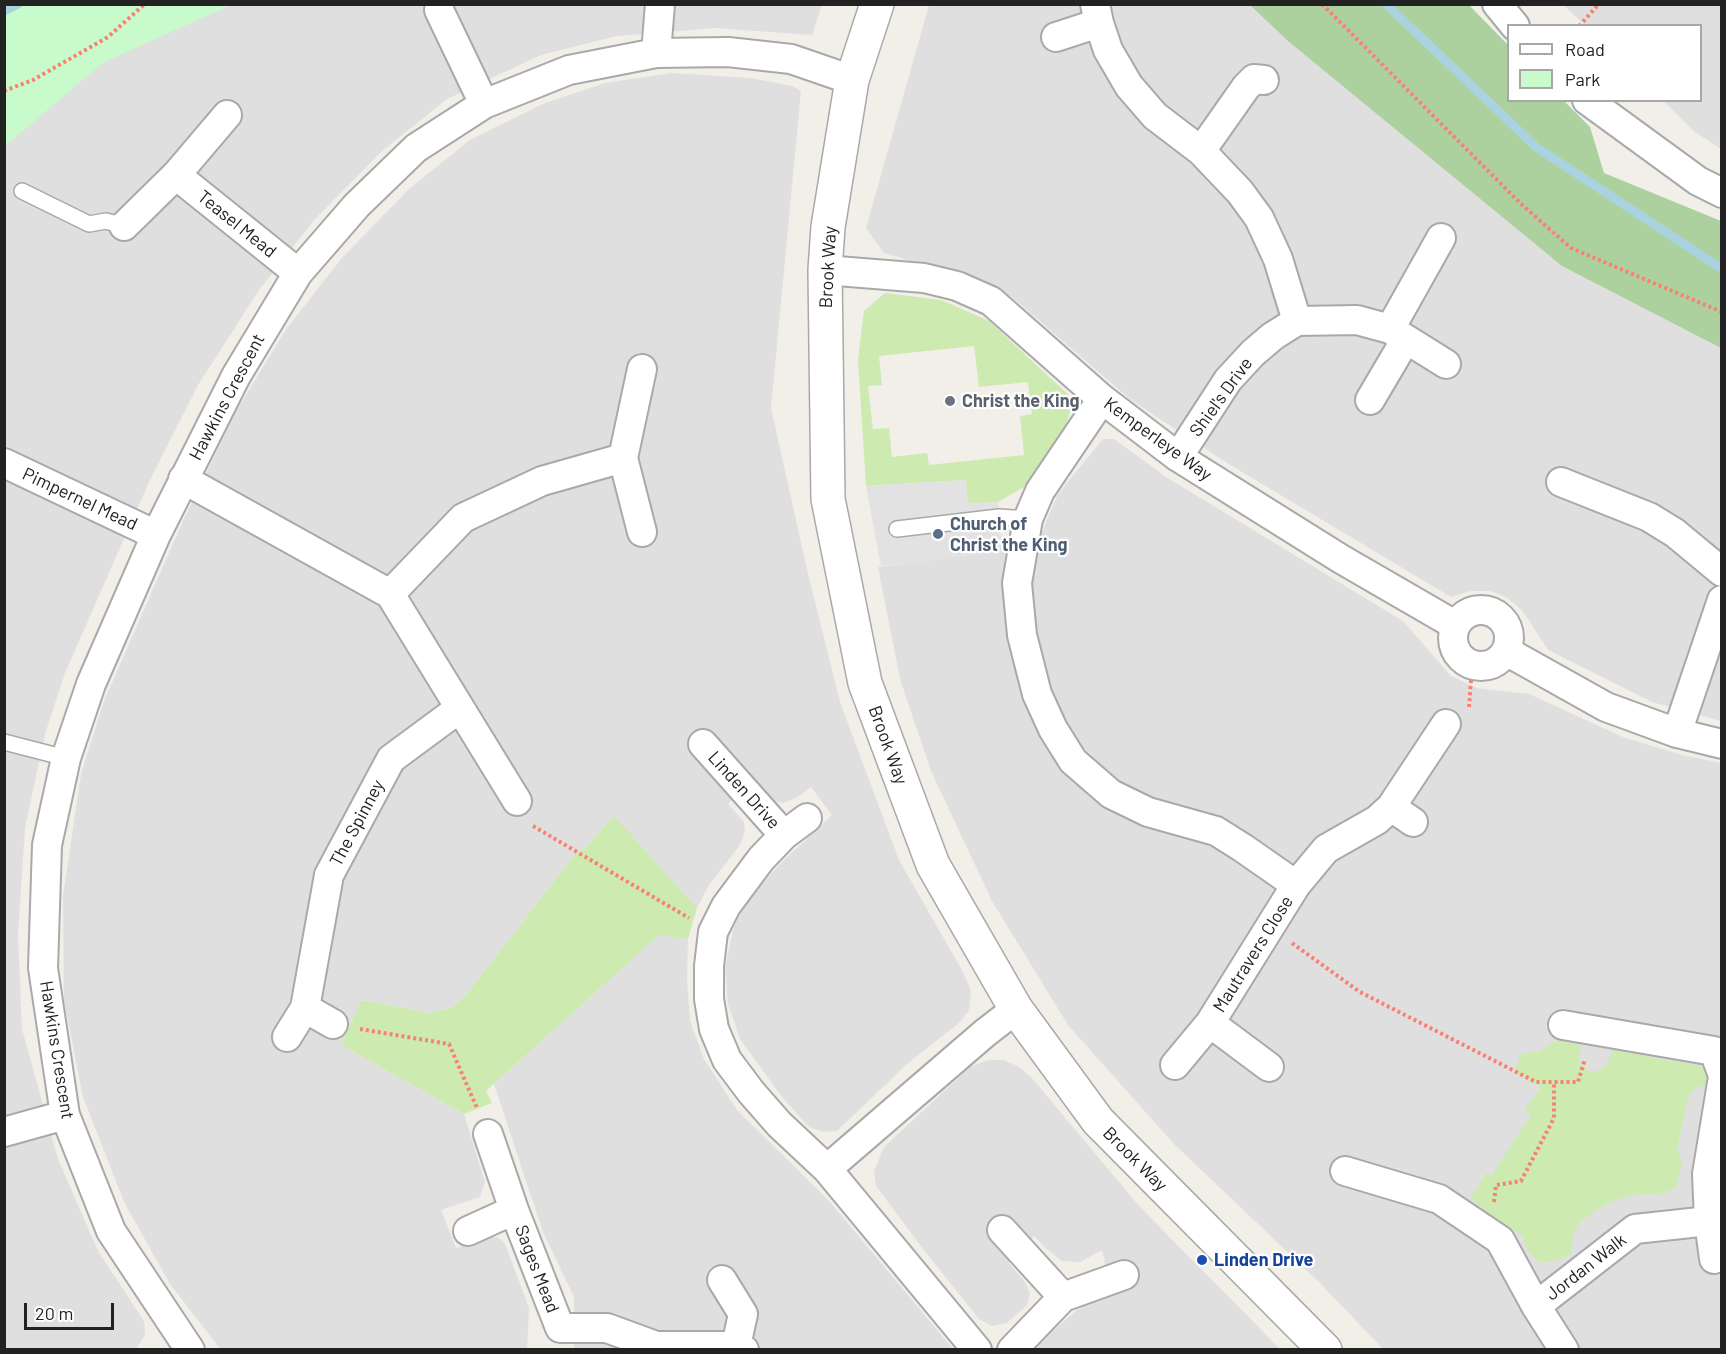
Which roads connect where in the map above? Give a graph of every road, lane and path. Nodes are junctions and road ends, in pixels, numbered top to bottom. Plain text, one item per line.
1 (145, 4) edge
2 (660, 4) edge
3 (877, 4) edge
4 (1322, 4) edge
5 (1497, 4) edge
6 (1599, 4) edge
7 (439, 10) dead end
8 (1097, 14) edge
9 (1513, 24) edge
10 (1581, 24) edge
11 (1056, 36) dead end
12 (656, 53) junction
13 (852, 80) junction
14 (1264, 80) dead end
15 (4, 91) edge
16 (1590, 102) edge
17 (484, 104) junction
18 (227, 115) dead end
19 (1201, 151) junction
20 (176, 175) junction
21 (22, 191) dead end
22 (1722, 193) edge
23 (124, 226) joint
24 (1441, 238) dead end
25 (825, 270) junction
26 (298, 273) junction
27 (1722, 312) edge
28 (1297, 321) junction
29 (1398, 334) junction
30 (1446, 364) dead end
31 (642, 369) dead end
32 (1102, 399) junction
33 (1370, 400) dead end
34 (1178, 457) junction
35 (623, 458) junction
36 (4, 463) edge
37 (183, 479) junction
38 (1562, 482) dead end
39 (1028, 519) junction
40 (897, 529) dead end
41 (642, 532) dead end
42 (156, 535) junction
43 (1722, 572) edge
44 (390, 594) junction
45 (1722, 600) edge
46 (1455, 625) junction
47 (1506, 651) junction
48 (1472, 666) junction
49 (460, 708) junction
50 (1457, 716) joint
51 (1677, 733) junction
52 (4, 742) edge
53 (703, 744) dead end
54 (1722, 744) edge
55 (66, 758) junction
56 (517, 801) joint
57 (807, 818) dead end
58 (784, 836) junction
59 (1296, 885) junction
60 (1270, 927) junction
61 (713, 932) junction
62 (305, 1008) junction
63 (1016, 1009) junction
64 (1210, 1023) junction
65 (333, 1024) joint
66 (1563, 1025) dead end
67 (1595, 1031) junction
68 (287, 1037) dead end
69 (1175, 1065) dead end
70 (1269, 1067) dead end
71 (1722, 1073) edge
72 (1554, 1082) junction
73 (1722, 1083) edge
74 (65, 1115) junction
75 (4, 1132) edge
76 (488, 1134) joint
77 (827, 1169) junction
78 (1345, 1171) dead end
79 (514, 1210) junction
80 (1709, 1221) junction
81 (1002, 1230) dead end
82 (468, 1231) dead end
83 (1491, 1234) junction
84 (1714, 1259) dead end
85 (1124, 1275) dead end
86 (722, 1280) dead end
87 (1064, 1297) junction
88 (1536, 1306) junction
89 (558, 1339) edge
90 (185, 1348) edge
91 (740, 1348) edge
92 (977, 1350) edge
93 (1012, 1350) edge
94 (1325, 1350) edge
95 (1564, 1350) edge

1 - 15 path
2 - 12 street
3 - 13 street, Brook Way
4 - 27 path
5 - 9 street
6 - 10 path
7 - 17 street
8 - 11 street
8 - 19 street
12 - 13 street, Hawkins Crescent
12 - 17 street, Hawkins Crescent
13 - 25 street, Brook Way
14 - 19 street
16 - 22 street
17 - 26 street, Hawkins Crescent
18 - 20 street
19 - 28 street
20 - 23 street
20 - 26 street, Teasel Mead
21 - 23 lane
24 - 29 street
25 - 32 street, Kemperleye Way
25 - 63 street, Brook Way
26 - 37 street, Hawkins Crescent
28 - 29 street
28 - 34 street, Shiel's Drive
29 - 30 street
29 - 33 street
31 - 35 street
32 - 34 street, Kemperleye Way
32 - 39 street, Mautravers Close
34 - 46 street, Kemperleye Way
35 - 41 street
35 - 44 street
36 - 42 street, Pimpernel Mead
37 - 42 street, Hawkins Crescent
37 - 44 street
38 - 43 street
39 - 40 lane
39 - 59 street, Mautravers Close
42 - 55 street, Hawkins Crescent
44 - 49 street
45 - 51 street
46 - 47 street
46 - 48 street
47 - 48 street
47 - 51 street
48 - 50 path
49 - 56 street
49 - 62 street, The Spinney
50 - 59 street, Mautravers Close
51 - 54 street
52 - 55 lane
53 - 58 street, Linden Drive
55 - 74 street, Hawkins Crescent
56 - 61 path
57 - 58 street, Linden Drive
58 - 61 street, Linden Drive
59 - 60 street, Mautravers Close
60 - 64 street, Mautravers Close
60 - 72 path
61 - 77 street, Linden Drive
62 - 65 street
62 - 68 street, The Spinney
63 - 77 street
63 - 94 street, Brook Way
64 - 69 street, Mautravers Close
64 - 70 street, Mautravers Close
65 - 76 path
66 - 67 street
67 - 71 street
67 - 72 path
72 - 83 path
73 - 80 street
74 - 75 street
74 - 90 street, Hawkins Crescent
76 - 79 street, Sages Mead
77 - 92 street, Linden Drive
78 - 83 street, Jordan Walk
79 - 82 street, Sages Mead
79 - 89 street, Sages Mead
80 - 84 street
80 - 88 street, Jordan Walk
81 - 87 street
83 - 88 street, Jordan Walk
85 - 87 street
86 - 91 street, Sages Mead
87 - 93 street
88 - 95 street, Jordan Walk
89 - 91 street, Sages Mead

